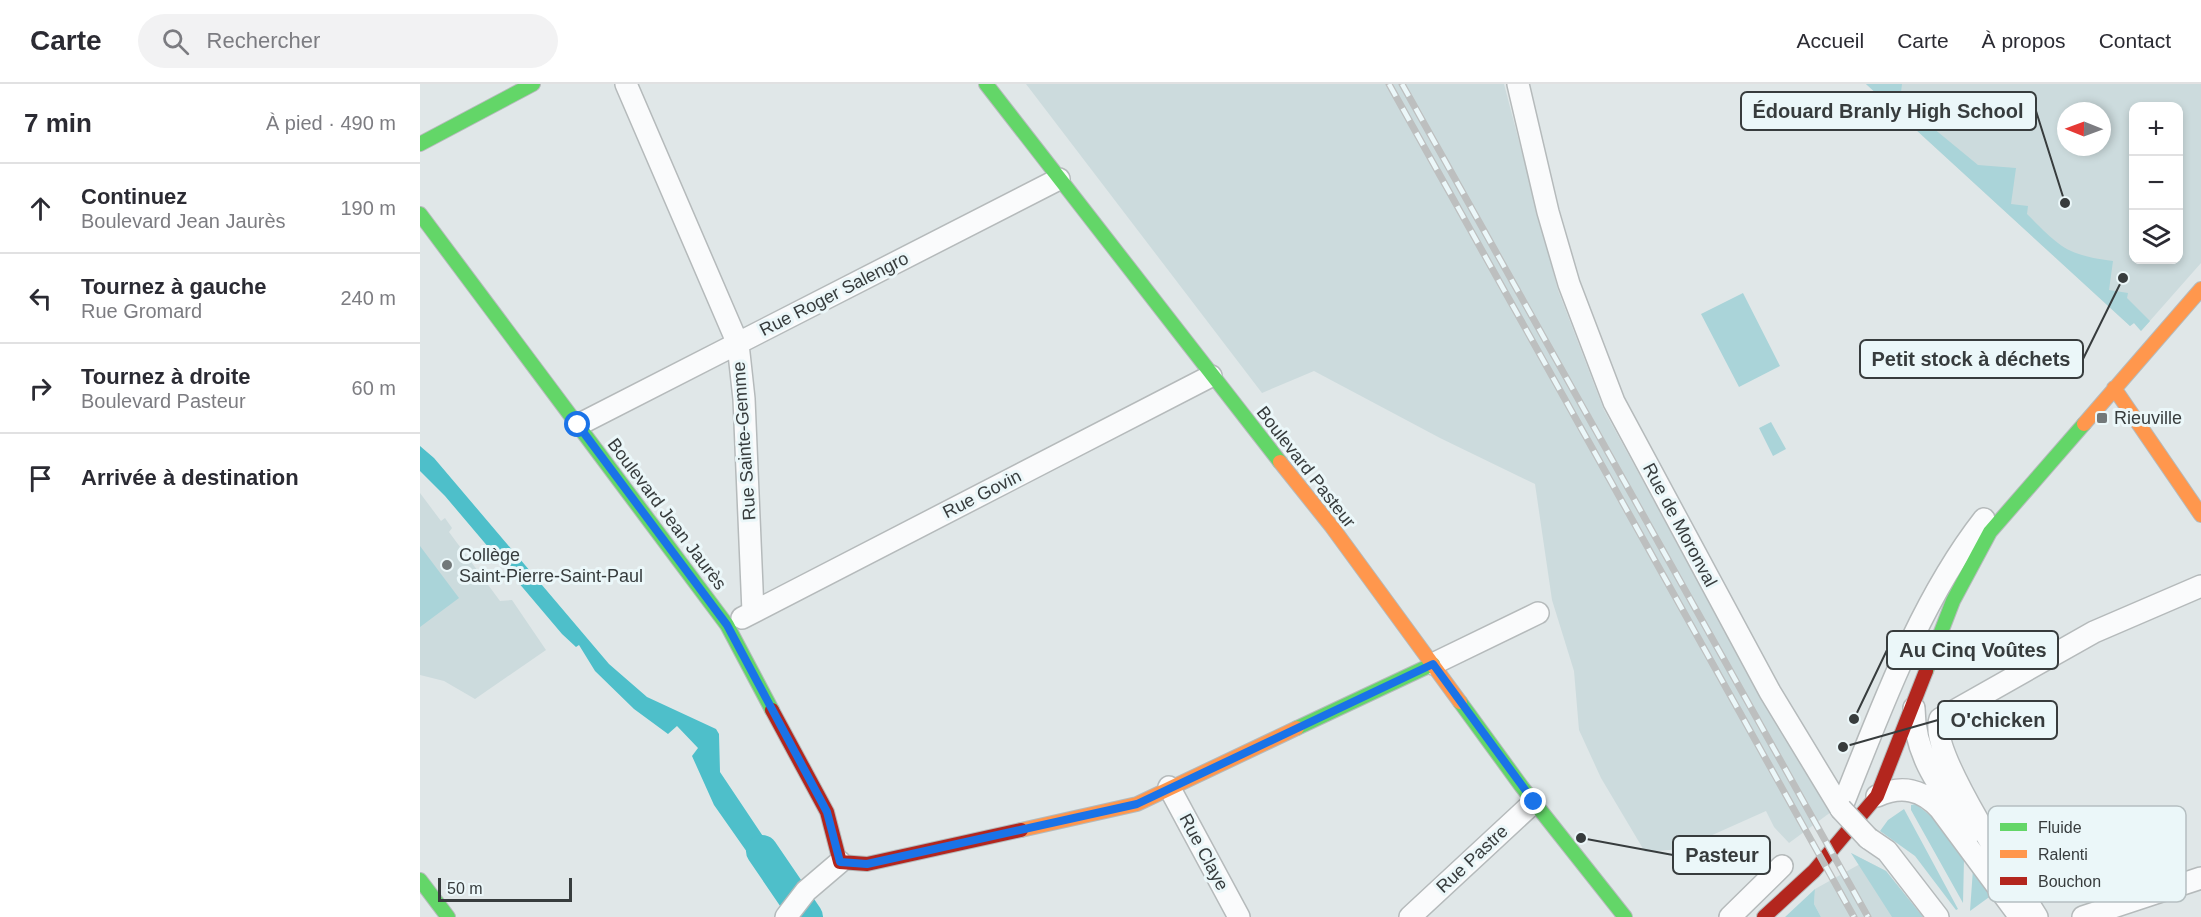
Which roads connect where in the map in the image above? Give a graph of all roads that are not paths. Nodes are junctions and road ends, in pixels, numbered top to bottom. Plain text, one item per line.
1 (533, 84) edge
2 (626, 84) edge
3 (986, 84) edge
4 (1518, 84) edge
5 (420, 144) edge
6 (1059, 179) junction
7 (420, 214) edge
8 (2201, 289) edge
9 (738, 344) junction
10 (1211, 376) junction
11 (2114, 388) junction
12 (578, 425) junction
13 (2037, 476) junction
14 (2201, 515) edge
15 (2201, 586) edge
16 (753, 612) junction
17 (1538, 613) dead end
18 (727, 625) junction
19 (1433, 664) junction
20 (1915, 705) junction
21 (1169, 787) junction
22 (1877, 796) junction
23 (1534, 802) junction
24 (1841, 809) junction
25 (1988, 837) edge
26 (1988, 856) edge
27 (840, 862) junction
28 (1782, 866) dead end
29 (1988, 873) edge
30 (1594, 874) junction
31 (2201, 878) edge
32 (420, 880) edge
33 (2186, 883) edge
34 (2009, 902) edge
35 (2020, 902) edge
36 (2028, 902) edge
37 (2128, 902) edge
38 (788, 915) edge
39 (448, 917) edge
40 (1239, 917) edge
41 (1410, 917) edge
42 (1618, 917) edge
43 (1625, 917) edge
44 (1730, 917) edge
45 (1764, 917) edge
46 (1938, 917) edge
47 (2020, 917) edge
48 (2030, 917) edge
49 (2037, 917) edge
50 (2083, 917) edge

1 - 5 main road
2 - 9 street, Rue Sainte-Gemme
3 - 6 main road, Boulevard Pasteur
4 - 24 street, Rue de Moronval
6 - 9 street, Rue Roger Salengro
6 - 10 main road, Boulevard Pasteur
7 - 12 main road, Boulevard Jean Jaurès
8 - 11 main road
9 - 12 street, Rue Roger Salengro
9 - 16 street, Rue Sainte-Gemme
10 - 16 street, Rue Govin
10 - 19 main road, Boulevard Pasteur
11 - 13 main road
11 - 14 main road
12 - 18 main road, Boulevard Jean Jaurès
13 - 20 main road
13 - 24 street
15 - 25 street
16 - 18 street
17 - 19 street
18 - 27 main road, Boulevard Jean Jaurès
19 - 21 main road
19 - 23 main road, Boulevard Pasteur
20 - 22 main road
20 - 26 street
21 - 27 main road
21 - 40 street, Rue Claye
22 - 29 street
22 - 45 main road
23 - 30 main road, Boulevard Pasteur
23 - 41 street, Rue Pastre
24 - 46 street, Rue de Moronval, bridge
27 - 38 street
28 - 44 street
30 - 42 main road, Boulevard Pasteur
30 - 43 main road, Boulevard Pasteur
31 - 33 street
32 - 39 main road
34 - 47 street
35 - 48 street
36 - 49 street
37 - 50 street

